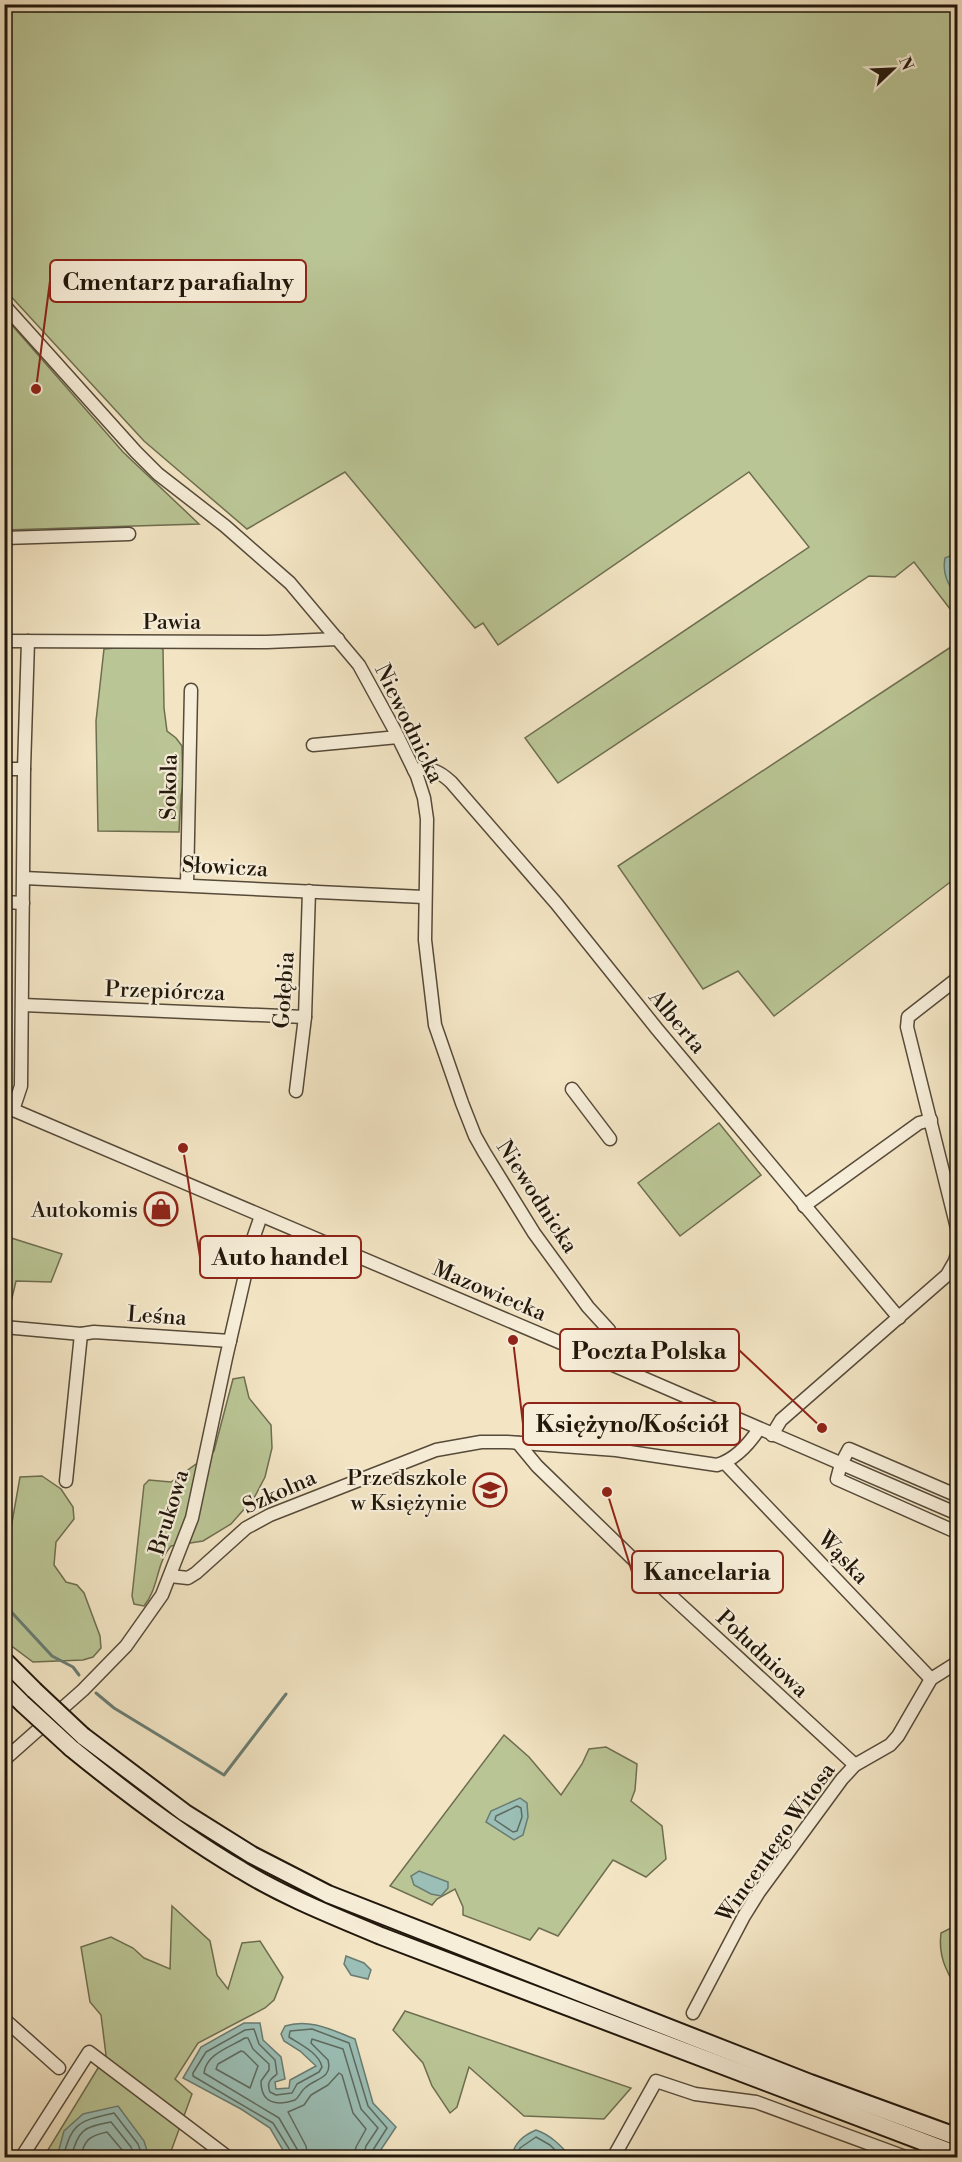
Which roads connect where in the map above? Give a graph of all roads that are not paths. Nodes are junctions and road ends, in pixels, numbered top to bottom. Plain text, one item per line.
1 (4, 305) edge
2 (129, 534) dead end
3 (4, 538) edge
4 (338, 639) junction
5 (4, 641) edge
6 (28, 641) junction
7 (191, 690) dead end
8 (398, 737) junction
9 (313, 745) dead end
10 (4, 769) edge
11 (24, 769) junction
12 (414, 770) junction
13 (24, 878) junction
14 (186, 885) junction
15 (309, 891) junction
16 (424, 897) junction
17 (4, 902) edge
18 (23, 903) junction
19 (957, 978) edge
20 (23, 1005) junction
21 (305, 1017) junction
22 (572, 1089) dead end
23 (296, 1091) dead end
24 (9, 1108) edge
25 (931, 1120) junction
26 (610, 1139) dead end
27 (804, 1206) junction
28 (261, 1216) junction
29 (957, 1232) edge
30 (957, 1251) edge
31 (899, 1318) junction
32 (4, 1327) edge
33 (81, 1334) junction
34 (230, 1341) junction
35 (606, 1362) junction
36 (759, 1429) junction
37 (772, 1435) junction
38 (518, 1443) junction
39 (726, 1463) junction
40 (841, 1464) junction
41 (66, 1481) dead end
42 (957, 1496) edge
43 (957, 1514) edge
44 (954, 1531) dead end
45 (170, 1576) junction
46 (4, 1660) edge
47 (957, 1662) edge
48 (931, 1679) junction
49 (4, 1685) edge
50 (4, 1760) edge
51 (855, 1765) junction
52 (693, 2013) dead end
53 (4, 2019) edge
54 (59, 2068) dead end
55 (957, 2137) edge
56 (957, 2155) edge
57 (21, 2157) edge
58 (228, 2157) edge
59 (613, 2157) edge
60 (908, 2157) edge

1 - 4 street, Niewodnicka
2 - 3 street
4 - 6 street, Pawia
4 - 8 street, Niewodnicka
5 - 6 street, Pawia
6 - 11 street
7 - 14 street, Sokola
8 - 9 street
8 - 12 street, Niewodnicka
10 - 11 street
11 - 13 street
12 - 16 street, Niewodnicka
12 - 27 street, Alberta
13 - 14 street, Słowicza
13 - 18 street
14 - 15 street, Słowicza
15 - 16 street, Słowicza
15 - 21 street, Gołębia
16 - 35 street, Niewodnicka
17 - 18 street
18 - 20 street
19 - 25 street
20 - 21 street, Przepiórcza
20 - 24 street
21 - 23 street, Gołębia
22 - 26 street
24 - 28 street, Mazowiecka
25 - 27 street
25 - 29 street
27 - 31 street, Alberta
28 - 34 street, Brukowa
28 - 35 street, Mazowiecka
30 - 31 street
31 - 37 street
32 - 33 street, Leśna
33 - 34 street, Leśna
33 - 41 street
34 - 45 street, Brukowa
35 - 36 street, Mazowiecka
36 - 37 street, Mazowiecka
36 - 39 street
37 - 40 street, Mazowiecka
38 - 39 street, Szkolna
38 - 45 street, Szkolna
38 - 51 street, Południowa
39 - 48 street, Wąska
40 - 42 street
40 - 43 street, Mazowiecka
40 - 44 street
45 - 50 street, Brukowa
46 - 55 main road, bridge
47 - 48 street, Wincentego Witosa
48 - 51 street, Wincentego Witosa
49 - 56 main road, bridge
51 - 52 street, Wincentego Witosa
53 - 54 street
57 - 58 street
59 - 60 street

